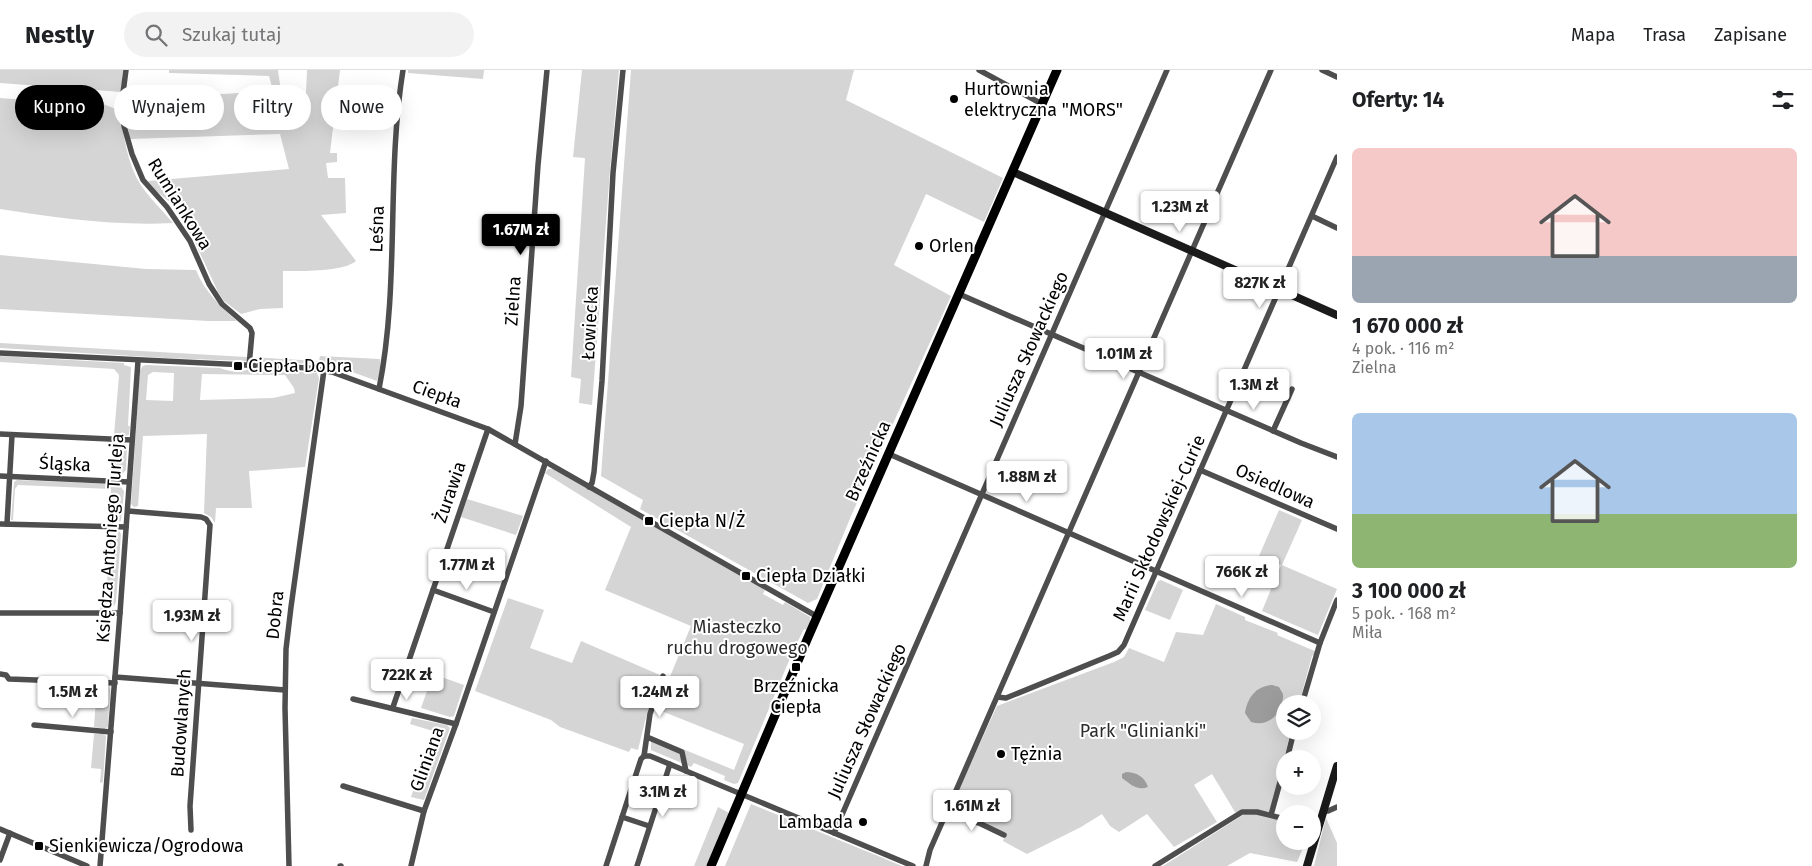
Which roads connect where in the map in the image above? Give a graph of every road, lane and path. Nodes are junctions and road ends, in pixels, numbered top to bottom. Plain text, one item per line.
1 (126, 70) edge
2 (404, 70) edge
3 (547, 70) edge
4 (622, 70) edge
5 (979, 70) edge
6 (1057, 70) edge
7 (1167, 70) edge
8 (1271, 70) edge
9 (1322, 70) edge
10 (1331, 72) edge
11 (1337, 77) edge
12 (1042, 104) junction
13 (1337, 157) edge
14 (1012, 172) junction
15 (1105, 212) junction
16 (1312, 216) junction
17 (1337, 228) edge
18 (1192, 251) junction
19 (1280, 289) junction
20 (959, 294) junction
21 (1337, 315) edge
22 (1051, 334) junction
23 (0, 353) edge
24 (138, 361) junction
25 (249, 366) junction
26 (324, 370) junction
27 (1139, 372) junction
28 (379, 389) junction
29 (1292, 389) dead end
30 (1226, 411) junction
31 (488, 429) junction
32 (1273, 431) junction
33 (0, 434) edge
34 (12, 435) junction
35 (132, 440) junction
36 (515, 444) junction
37 (889, 454) junction
38 (1337, 457) edge
39 (546, 461) junction
40 (1200, 470) junction
41 (0, 476) edge
42 (10, 476) junction
43 (130, 482) junction
44 (589, 487) junction
45 (982, 495) junction
46 (128, 511) junction
47 (3, 524) edge
48 (126, 527) junction
49 (1336, 528) edge
50 (1069, 533) junction
51 (1155, 572) junction
52 (433, 590) junction
53 (1337, 600) edge
54 (494, 612) junction
55 (120, 613) junction
56 (0, 614) edge
57 (818, 617) junction
58 (1320, 643) junction
59 (0, 674) edge
60 (663, 676) dead end
61 (115, 680) junction
62 (199, 684) junction
63 (285, 690) junction
64 (1305, 695) edge
65 (997, 698) junction
66 (353, 699) dead end
67 (392, 708) junction
68 (456, 724) junction
69 (34, 725) dead end
70 (111, 732) junction
71 (647, 737) junction
72 (644, 756) junction
73 (670, 764) junction
74 (1337, 766) edge
75 (686, 771) junction
76 (343, 786) dead end
77 (742, 795) junction
78 (1276, 795) edge
79 (1337, 807) edge
80 (1324, 810) junction
81 (424, 812) junction
82 (946, 814) junction
83 (1271, 815) junction
84 (1276, 816) edge
85 (1321, 816) edge
86 (622, 817) junction
87 (650, 826) junction
88 (0, 829) edge
89 (191, 830) dead end
90 (834, 833) junction
91 (10, 834) junction
92 (1004, 836) dead end
93 (1310, 850) edge
94 (0, 860) edge
95 (87, 866) edge
96 (100, 866) edge
97 (289, 866) edge
98 (411, 866) edge
99 (606, 866) edge
100 (637, 866) edge
101 (710, 866) edge
102 (913, 866) edge
103 (926, 866) edge
104 (1154, 866) edge
105 (1307, 866) edge

1 - 25 street, Rumiankowa
2 - 28 street, Leśna
3 - 36 street, Zielna
4 - 44 street, Łowiecka
5 - 12 street
6 - 12 main road, Brzeźnicka
7 - 15 street, Juliusza Słowackiego
8 - 18 street
9 - 10 street
10 - 11 street
12 - 14 main road, Brzeźnicka
13 - 16 street, Marii Skłodowskiej-Curie
14 - 15 street
14 - 20 main road, Brzeźnicka
15 - 18 street
15 - 22 street, Juliusza Słowackiego
16 - 17 street
16 - 19 street, Marii Skłodowskiej-Curie
18 - 19 street
18 - 27 street
19 - 21 street
19 - 30 street, Marii Skłodowskiej-Curie
20 - 22 street
20 - 37 main road, Brzeźnicka
22 - 27 street
22 - 45 street, Juliusza Słowackiego
23 - 24 street, Ciepła
24 - 25 street, Ciepła
24 - 35 street, Księdza Antoniego Turleja
25 - 26 street, Ciepła
26 - 28 street, Ciepła
26 - 63 street, Dobra
27 - 30 street
27 - 50 street
28 - 31 street, Ciepła
29 - 32 street
30 - 32 street
30 - 40 street, Marii Skłodowskiej-Curie
31 - 36 street, Ciepła
31 - 52 street, Żurawia
32 - 38 street
33 - 34 street
34 - 35 street
34 - 42 street
35 - 43 street, Księdza Antoniego Turleja
36 - 39 street, Ciepła
37 - 45 street
37 - 57 main road, Brzeźnicka
39 - 44 street, Ciepła
39 - 54 street, Gliniana
40 - 49 street, Osiedlowa
40 - 51 street, Marii Skłodowskiej-Curie
41 - 42 street, Śląska
42 - 43 street, Śląska
42 - 47 street
43 - 46 street, Księdza Antoniego Turleja
44 - 57 street, Ciepła
45 - 50 street
45 - 90 street, Juliusza Słowackiego
46 - 48 street, Księdza Antoniego Turleja
46 - 62 street, Budowlanych
47 - 48 street
48 - 55 street, Księdza Antoniego Turleja
50 - 51 street
50 - 65 street
51 - 58 street
51 - 65 street, Marii Skłodowskiej-Curie
52 - 54 street
52 - 67 street, Żurawia
53 - 58 street
54 - 68 street, Gliniana
55 - 56 street
55 - 61 street, Księdza Antoniego Turleja
57 - 77 main road, Brzeźnicka
58 - 64 street
59 - 61 street
60 - 71 street
61 - 62 street
61 - 70 street, Księdza Antoniego Turleja
62 - 63 street
62 - 89 street, Budowlanych
63 - 97 street, Dobra
65 - 82 street
66 - 67 street
67 - 68 street
68 - 81 street, Gliniana
69 - 70 street
70 - 96 street, Księdza Antoniego Turleja
71 - 72 street
71 - 75 street
72 - 73 street
72 - 86 street
73 - 75 street
73 - 87 street
74 - 80 street
75 - 77 street
76 - 81 street, Gliniana
77 - 90 street
77 - 101 main road, Brzeźnicka
78 - 83 street
79 - 80 street
80 - 85 street
81 - 98 street, Gliniana
82 - 92 street
82 - 103 street
83 - 84 street
83 - 104 street
86 - 87 street
86 - 99 street
87 - 100 street
88 - 91 street
90 - 102 street
91 - 94 street
91 - 95 street
93 - 105 street

